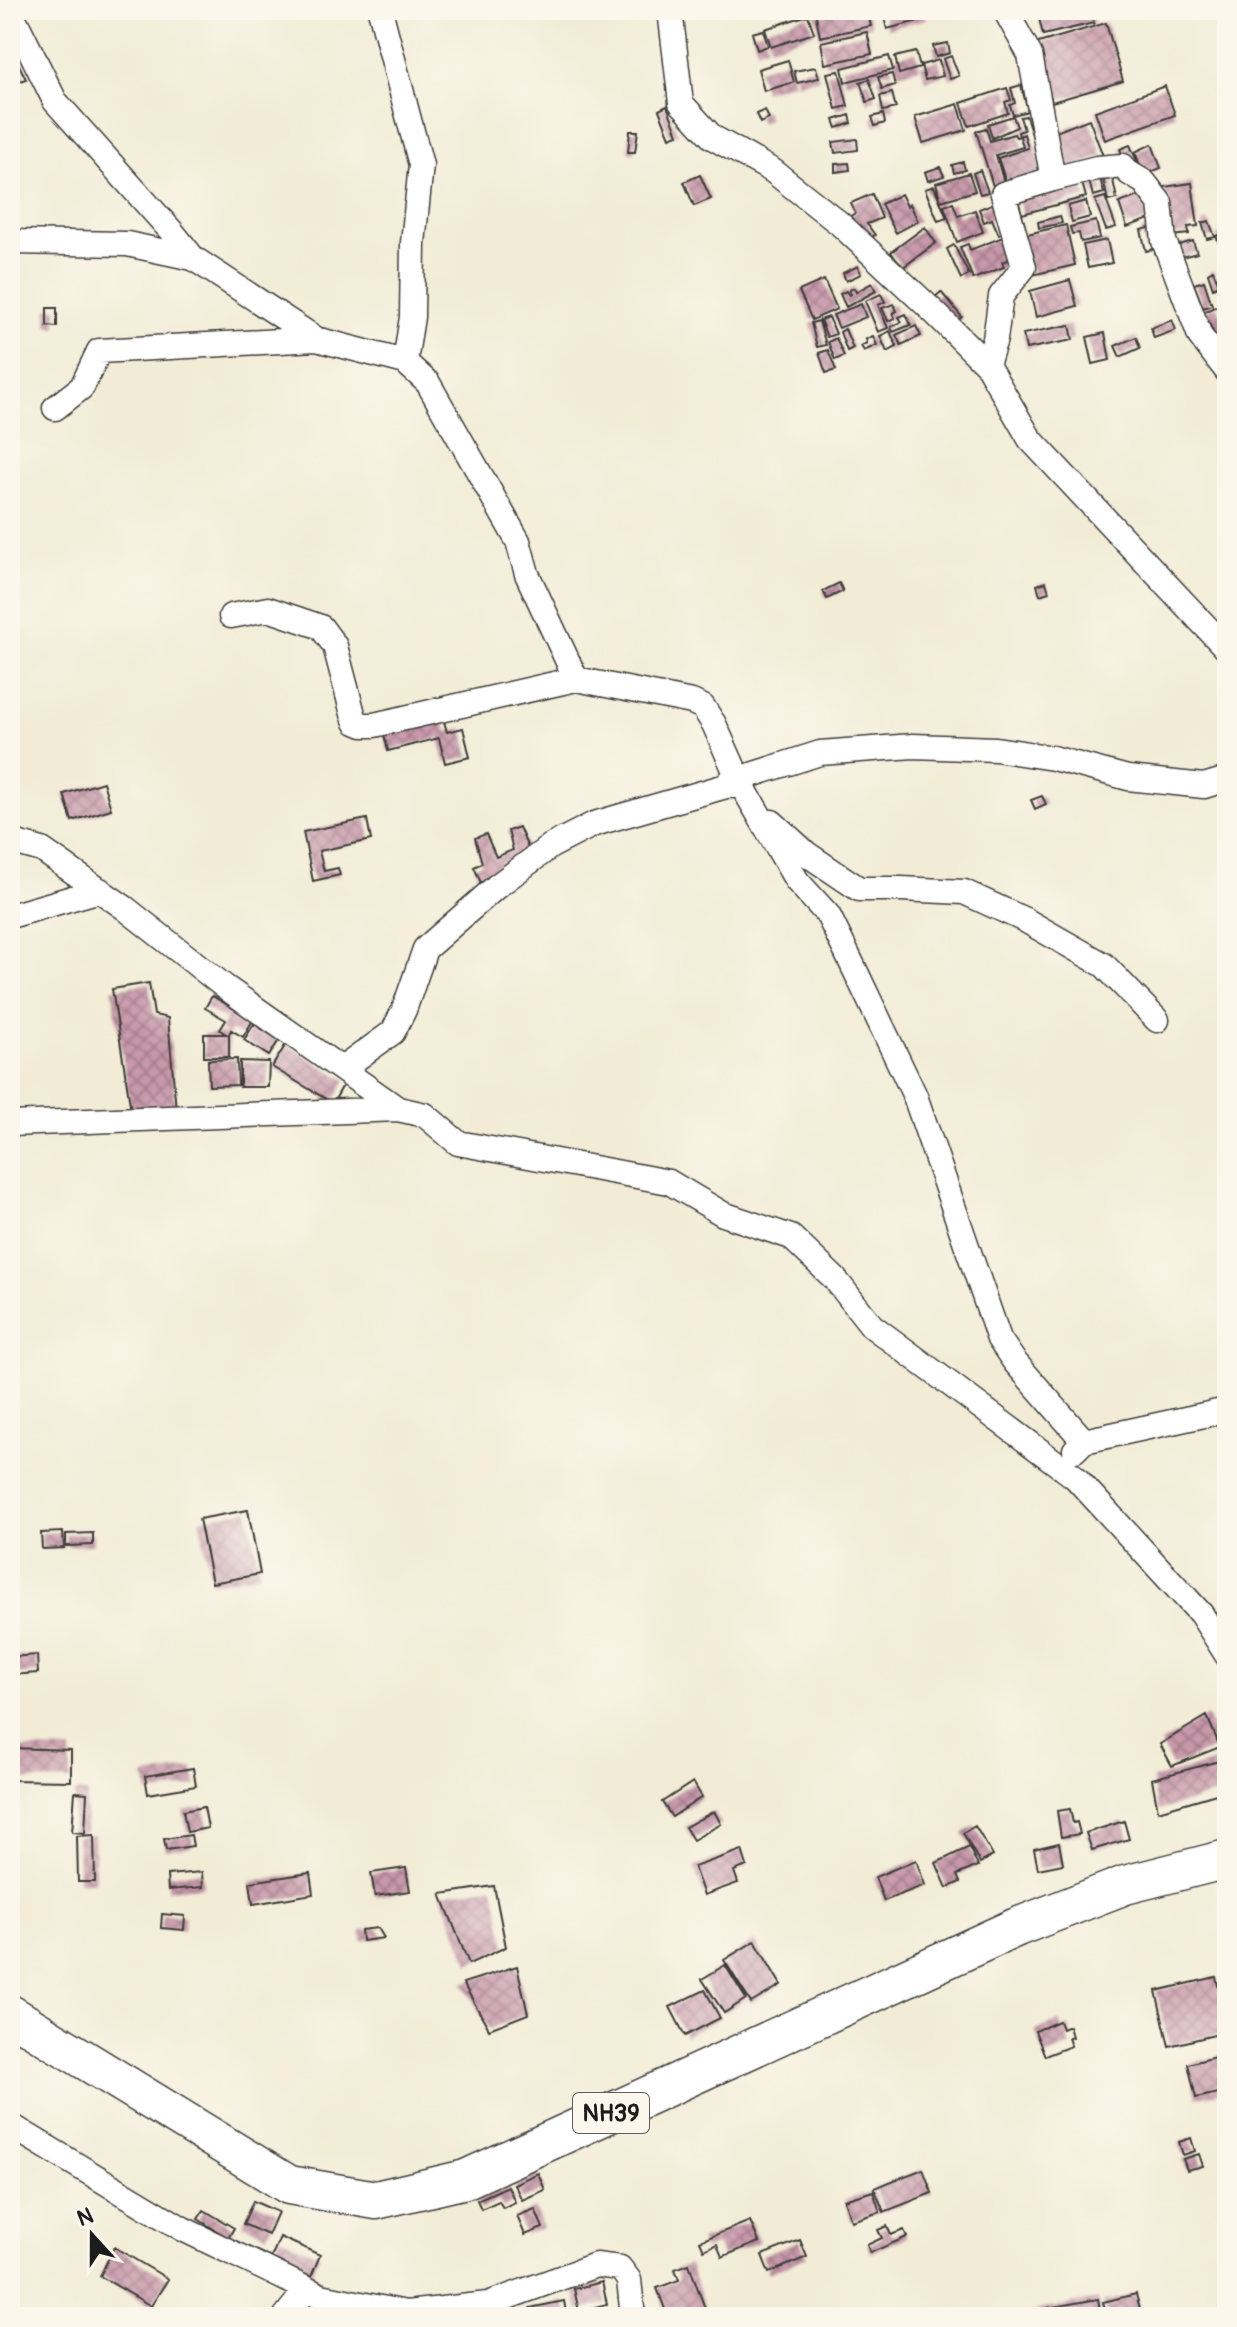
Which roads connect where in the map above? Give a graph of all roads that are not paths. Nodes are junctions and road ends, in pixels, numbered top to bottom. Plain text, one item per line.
1 (10, 10) edge
2 (380, 10) edge
3 (670, 10) edge
4 (1005, 10) edge
5 (1053, 179) junction
6 (10, 242) edge
7 (193, 258) junction
8 (316, 339) junction
9 (405, 362) junction
10 (987, 365) junction
11 (1227, 371) edge
12 (55, 408) dead end
13 (231, 616) dead end
14 (1227, 649) edge
15 (576, 679) junction
16 (1227, 779) edge
17 (740, 782) junction
18 (10, 841) edge
19 (100, 890) junction
20 (10, 916) edge
21 (1157, 1020) dead end
22 (342, 1069) junction
23 (398, 1109) junction
24 (10, 1124) edge
25 (1227, 1410) edge
26 (1084, 1441) junction
27 (1058, 1465) junction
28 (1227, 1655) edge
29 (1227, 1859) edge
30 (10, 2014) edge
31 (10, 2125) edge
32 (307, 2289) junction
33 (285, 2317) edge
34 (633, 2317) edge

1 - 7 street
2 - 9 street
3 - 10 street
4 - 5 street
5 - 10 street
5 - 11 street
6 - 7 street
7 - 8 street
8 - 9 street
8 - 12 street
9 - 15 street
10 - 14 street
13 - 15 street
15 - 17 street
16 - 21 street
17 - 22 street
17 - 26 street
18 - 19 street
19 - 20 street
19 - 22 street
22 - 23 street
23 - 24 street
23 - 27 street
25 - 26 street
26 - 27 street
27 - 28 street
29 - 30 main road, NH39
31 - 32 street
32 - 33 street
32 - 34 street

